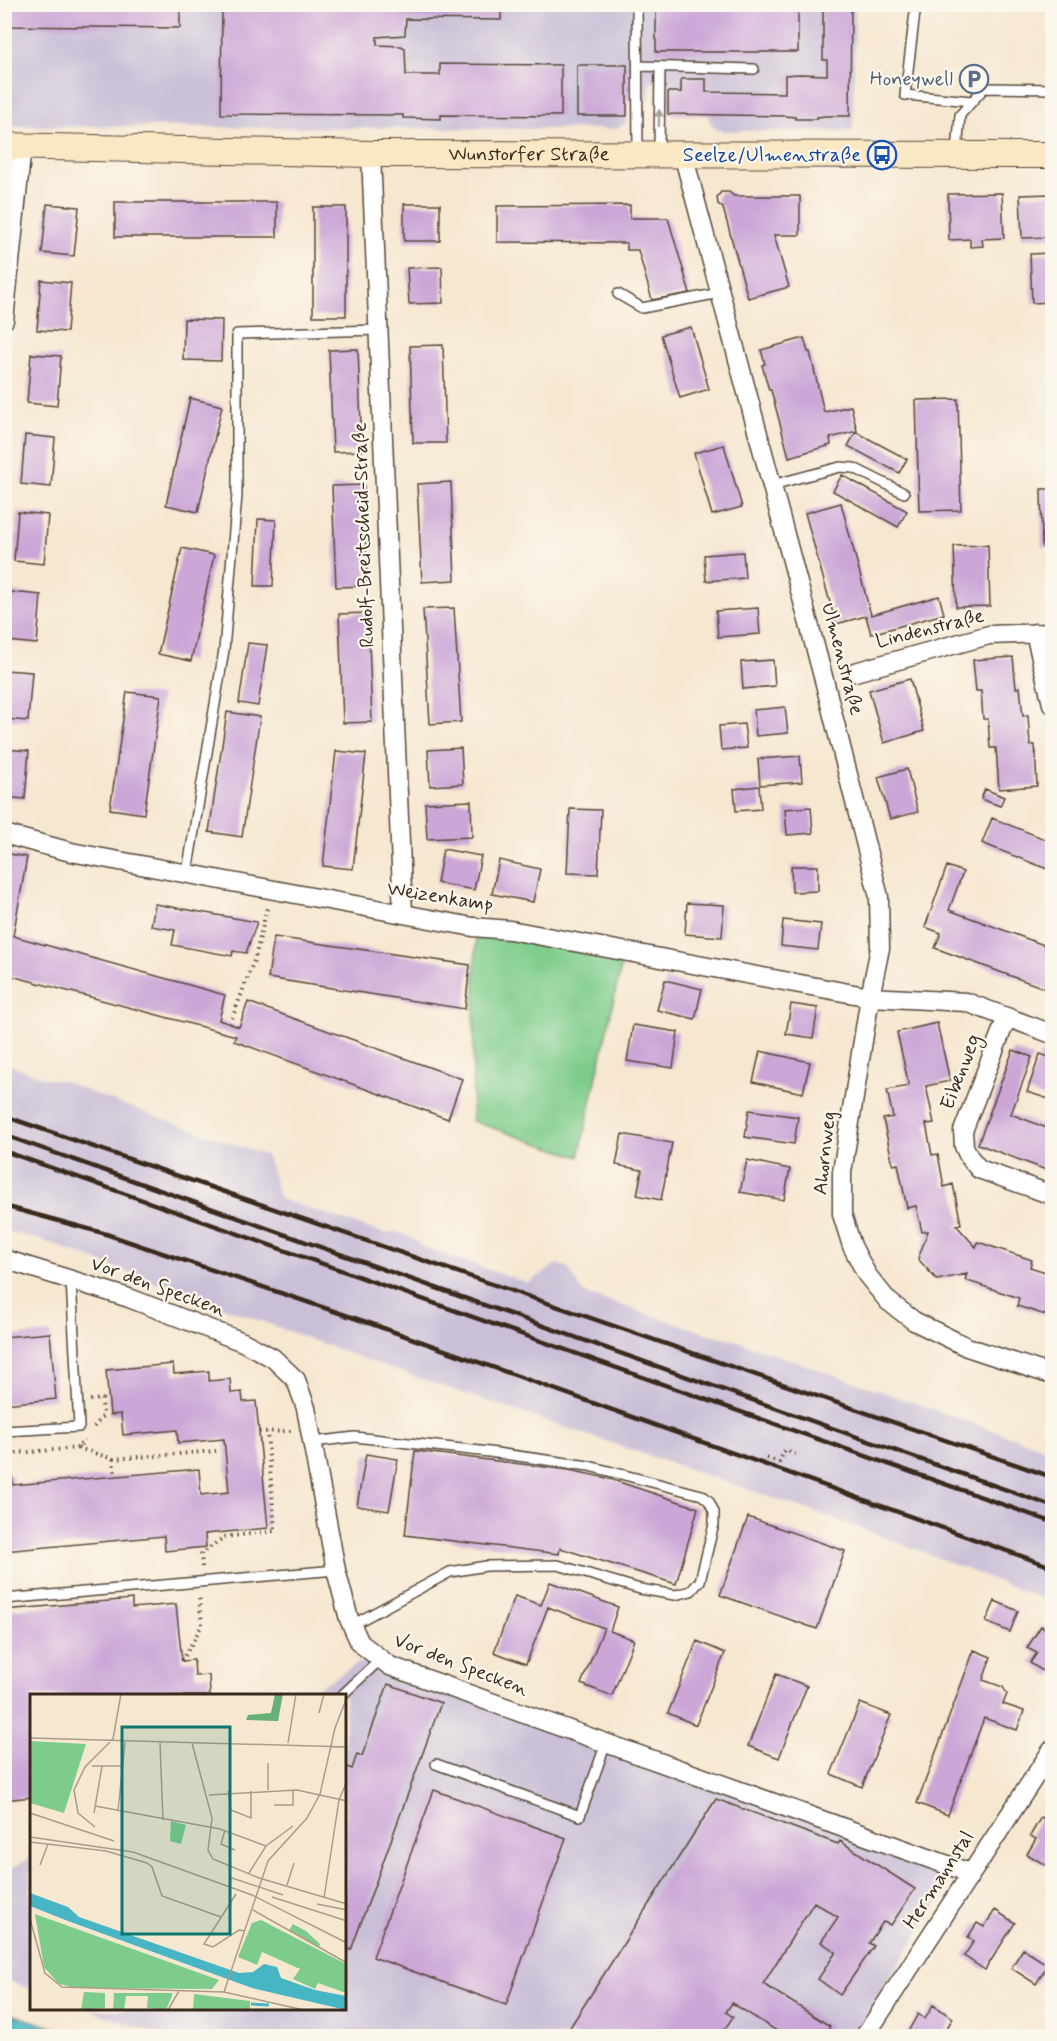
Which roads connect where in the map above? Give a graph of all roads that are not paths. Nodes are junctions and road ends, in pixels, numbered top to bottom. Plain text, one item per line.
1 (637, 4) edge
2 (916, 4) edge
3 (638, 66) junction
4 (660, 67) junction
5 (754, 69) dead end
6 (1053, 89) edge
7 (972, 101) junction
8 (13, 146) edge
9 (371, 154) junction
10 (660, 154) junction
11 (957, 155) junction
12 (1053, 155) edge
13 (720, 293) junction
14 (618, 294) dead end
15 (4, 320) edge
16 (378, 330) junction
17 (772, 484) junction
18 (904, 493) dead end
19 (1044, 633) edge
20 (855, 672) dead end
21 (1053, 704) edge
22 (4, 834) edge
23 (187, 873) junction
24 (403, 914) junction
25 (870, 997) junction
26 (1007, 1017) junction
27 (1053, 1034) edge
28 (1053, 1195) edge
29 (4, 1259) edge
30 (70, 1280) junction
31 (1053, 1375) edge
32 (4, 1431) edge
33 (312, 1437) junction
34 (336, 1570) junction
35 (4, 1599) edge
36 (352, 1625) junction
37 (381, 1659) junction
38 (343, 1694) edge
39 (606, 1743) junction
40 (1053, 1750) edge
41 (436, 1764) dead end
42 (970, 1873) junction
43 (865, 2037) edge

1 - 3 lane
2 - 7 lane
3 - 4 lane
3 - 10 lane
4 - 5 lane
10 -> 4 lane
6 - 7 lane
7 - 11 lane
8 - 9 street, Wunstorfer Straße
8 - 15 street
9 - 10 street, Wunstorfer Straße
9 - 16 street, Rudolf-Breitscheid-Straße
10 - 11 street, Wunstorfer Straße
10 - 13 street, Ulmenstraße
11 - 12 street, Wunstorfer Straße
13 - 14 lane
13 - 17 street, Ulmenstraße
16 - 23 lane
16 - 24 street, Rudolf-Breitscheid-Straße
17 - 18 lane
17 - 25 street, Ulmenstraße
19 - 20 street, Lindenstraße
19 - 21 street
22 - 23 street, Weizenkamp
23 - 24 street, Weizenkamp
24 - 25 street, Weizenkamp
25 - 26 street
25 - 31 street, Ahornweg
26 - 27 street
26 - 28 street, Eibenweg
29 - 30 street, Vor den Specken
30 - 32 lane
30 - 33 street, Vor den Specken
33 - 34 street, Vor den Specken
33 - 36 lane
34 - 35 lane
34 - 36 street, Vor den Specken
36 - 37 street, Vor den Specken
37 - 38 lane
37 - 39 street, Vor den Specken
39 - 41 lane
39 - 42 street, Vor den Specken
40 - 42 street, Hermannstal
42 - 43 street, Hermannstal

